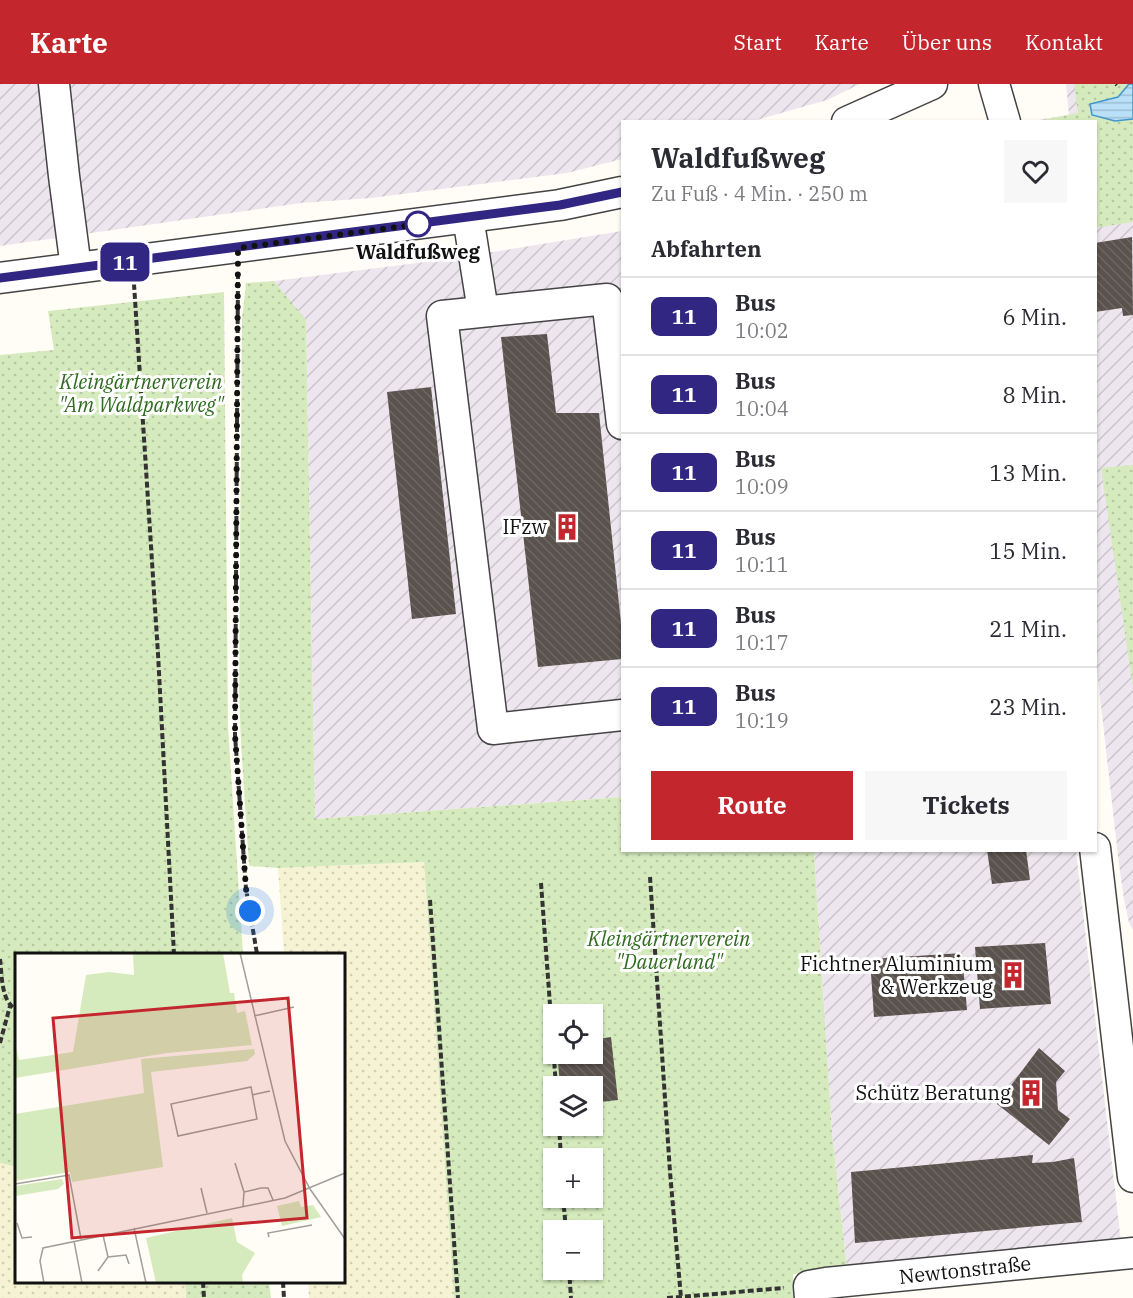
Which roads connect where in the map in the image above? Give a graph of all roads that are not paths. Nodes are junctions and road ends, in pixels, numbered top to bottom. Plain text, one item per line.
1 (54, 84) edge
2 (932, 84) edge
3 (994, 84) edge
4 (852, 120) edge
5 (1004, 120) edge
6 (621, 192) edge
7 (468, 217) junction
8 (76, 268) junction
9 (0, 278) edge
10 (483, 311) junction
11 (621, 416) edge
12 (621, 715) edge
13 (1096, 852) edge
14 (1122, 976) edge
15 (1131, 1134) edge
16 (1133, 1177) edge
17 (1133, 1253) edge
18 (809, 1292) edge

1 - 8 street
2 - 4 street
3 - 5 street
6 - 7 street
7 - 8 street
7 - 10 street
8 - 9 street
10 - 11 street
10 - 12 street
13 - 14 street
14 - 15 street
15 - 16 street
17 - 18 street, Newtonstraße

